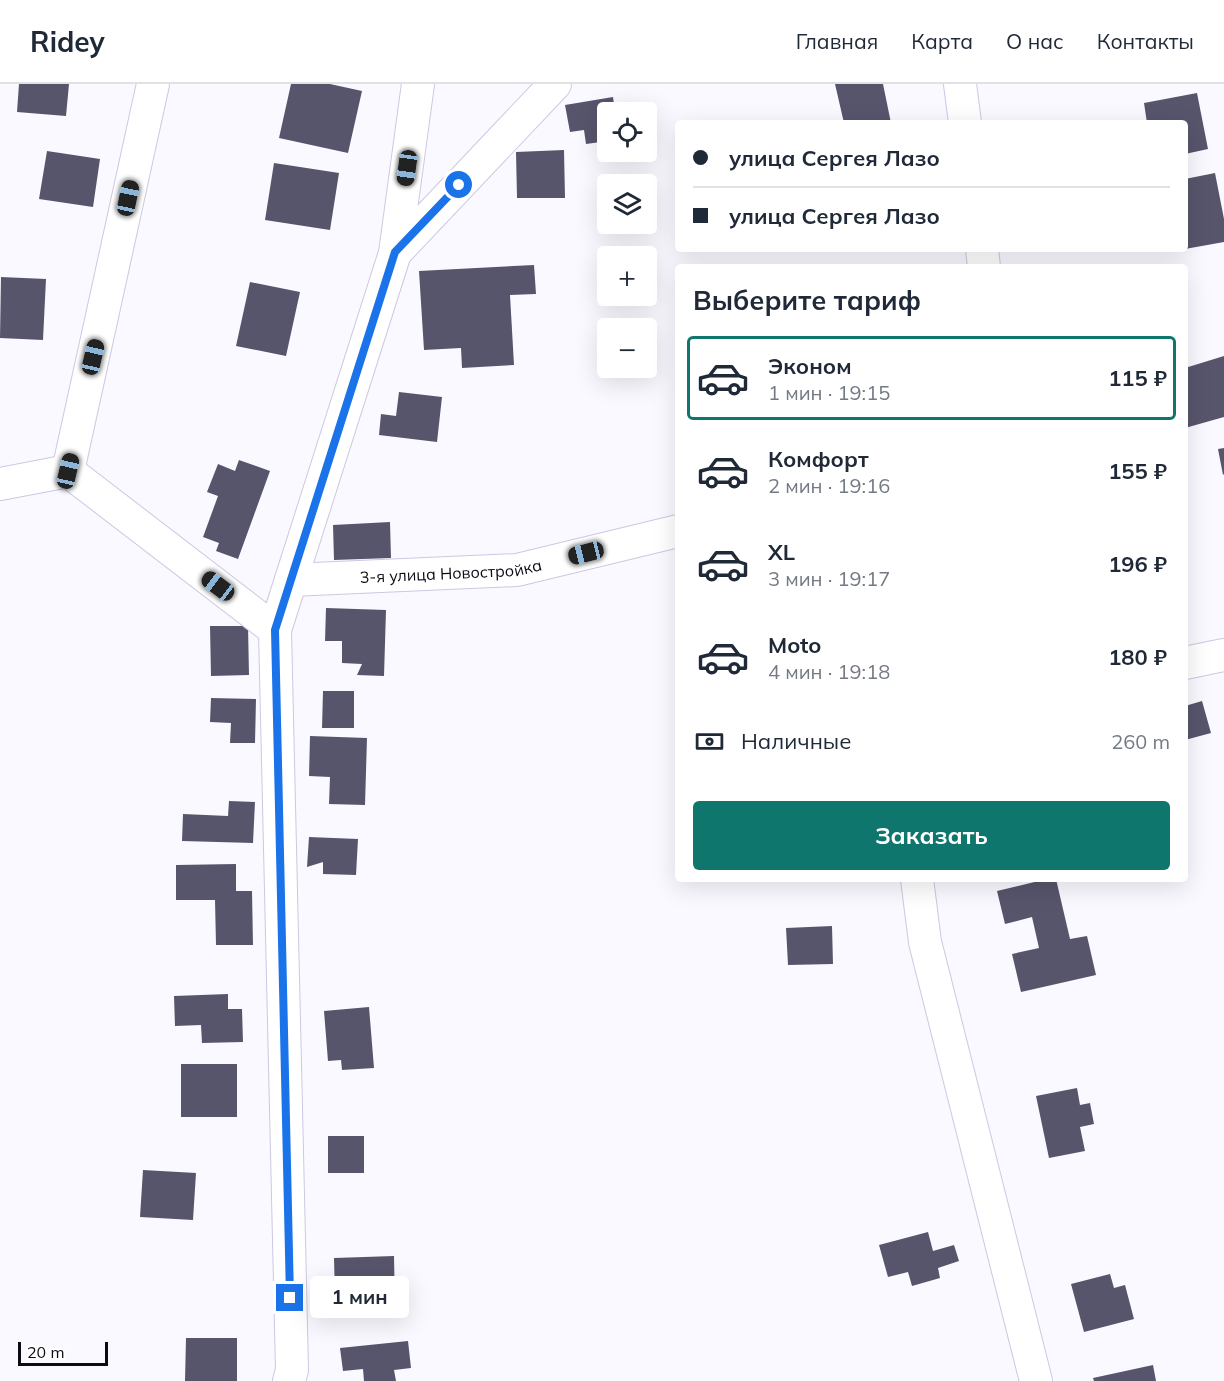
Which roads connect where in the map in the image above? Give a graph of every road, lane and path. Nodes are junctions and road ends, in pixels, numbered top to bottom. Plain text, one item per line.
1 (153, 84) edge
2 (418, 84) edge
3 (555, 84) edge
4 (960, 84) edge
5 (966, 120) edge
6 (395, 252) junction
7 (68, 471) junction
8 (0, 484) edge
9 (675, 532) edge
10 (291, 580) junction
11 (275, 630) junction
12 (1224, 656) edge
13 (1188, 662) edge
14 (917, 882) edge
15 (289, 1381) edge
16 (1036, 1381) edge

1 - 7 street
2 - 6 street
3 - 6 street
4 - 5 street
6 - 10 street
7 - 8 street
7 - 11 street
9 - 10 street, 3-я улица Новостройка
10 - 11 street
11 - 15 street
12 - 13 street
14 - 16 street

